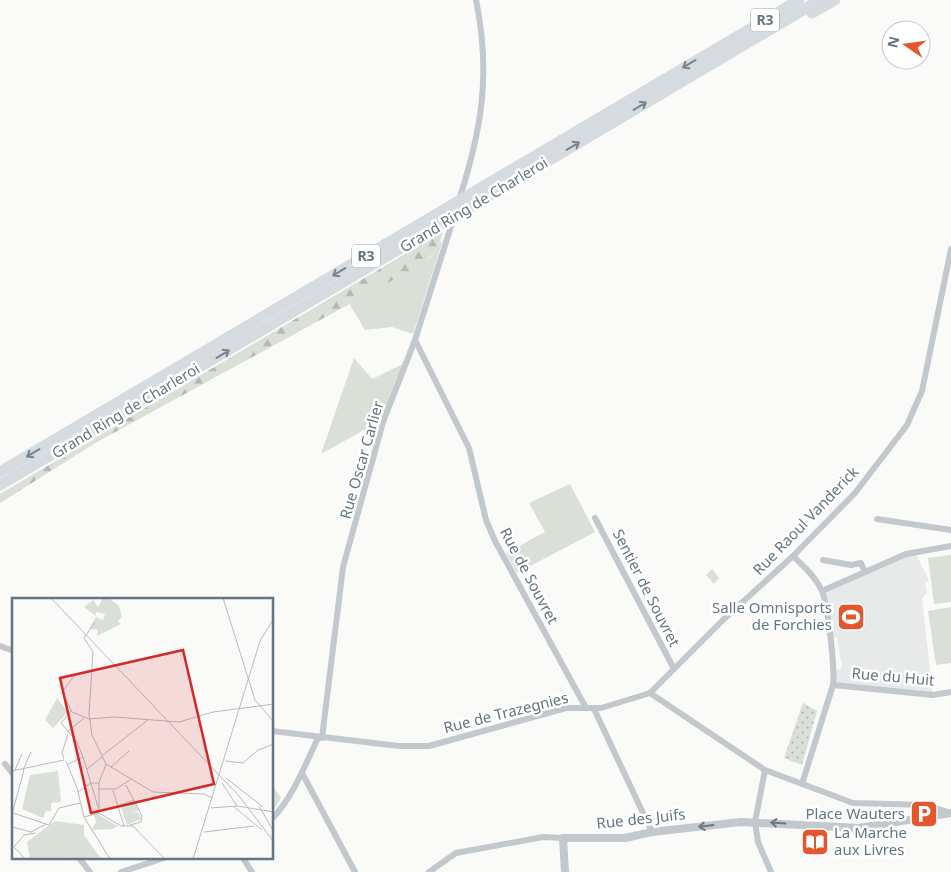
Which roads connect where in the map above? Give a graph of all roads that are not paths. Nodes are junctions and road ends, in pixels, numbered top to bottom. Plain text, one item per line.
1 (476, 0) edge
2 (799, 0) edge
3 (820, 0) edge
4 (835, 0) edge
5 (771, 28) junction
6 (951, 249) edge
7 (415, 340) junction
8 (0, 472) edge
9 (0, 485) edge
10 (596, 518) dead end
11 (877, 519) dead end
12 (951, 530) edge
13 (951, 546) edge
14 (793, 556) junction
15 (823, 560) dead end
16 (865, 572) junction
17 (822, 591) junction
18 (0, 646) edge
19 (12, 650) edge
20 (674, 669) junction
21 (833, 685) junction
22 (951, 692) edge
23 (650, 693) junction
24 (586, 708) junction
25 (594, 709) junction
26 (274, 731) edge
27 (320, 738) junction
28 (5, 764) dead end
29 (765, 770) junction
30 (12, 773) edge
31 (302, 773) junction
32 (802, 784) junction
33 (949, 812) edge
34 (274, 817) edge
35 (754, 822) junction
36 (652, 832) junction
37 (564, 838) junction
38 (81, 860) edge
39 (158, 860) edge
40 (244, 860) edge
41 (90, 872) edge
42 (121, 872) edge
43 (252, 872) edge
44 (355, 872) edge
45 (429, 872) edge
46 (565, 872) edge
47 (771, 872) edge

1 - 7 street, Rue Oscar Carlier
2 -> 8 highway, Grand Ring de Charleroi / R3
3 - 5 highway, Grand Ring de Charleroi / R3
4 - 5 highway
9 -> 5 highway, Grand Ring de Charleroi / R3
6 - 14 street, Rue Raoul Vanderick
7 - 24 street, Rue de Souvret
7 - 27 street, Rue Oscar Carlier
10 - 20 street, Sentier de Souvret
11 - 12 street
13 - 16 street
14 - 17 street
14 - 20 street, Rue Raoul Vanderick
15 - 16 street
16 - 17 street
17 - 21 street
18 - 19 street
20 - 23 street, Rue Raoul Vanderick
21 - 22 street, Rue du Huit
21 - 32 street
23 - 25 street, Rue de Trazegnies
23 - 29 street
24 - 25 street, Rue de Trazegnies
24 - 27 street, Rue de Trazegnies
25 - 36 street
26 - 27 street, Rue de Trazegnies
27 - 31 street, Rue Oscar Carlier
28 - 30 street
29 - 32 street
29 - 35 street
31 - 34 street, Rue Oscar Carlier
31 - 44 street
32 - 33 street
33 -> 35 street, Rue des Juifs
35 -> 36 street, Rue des Juifs
35 - 47 street
36 - 37 street, Rue des Juifs
37 - 45 street
37 - 46 street
38 - 41 street
39 - 42 street
40 - 43 street

